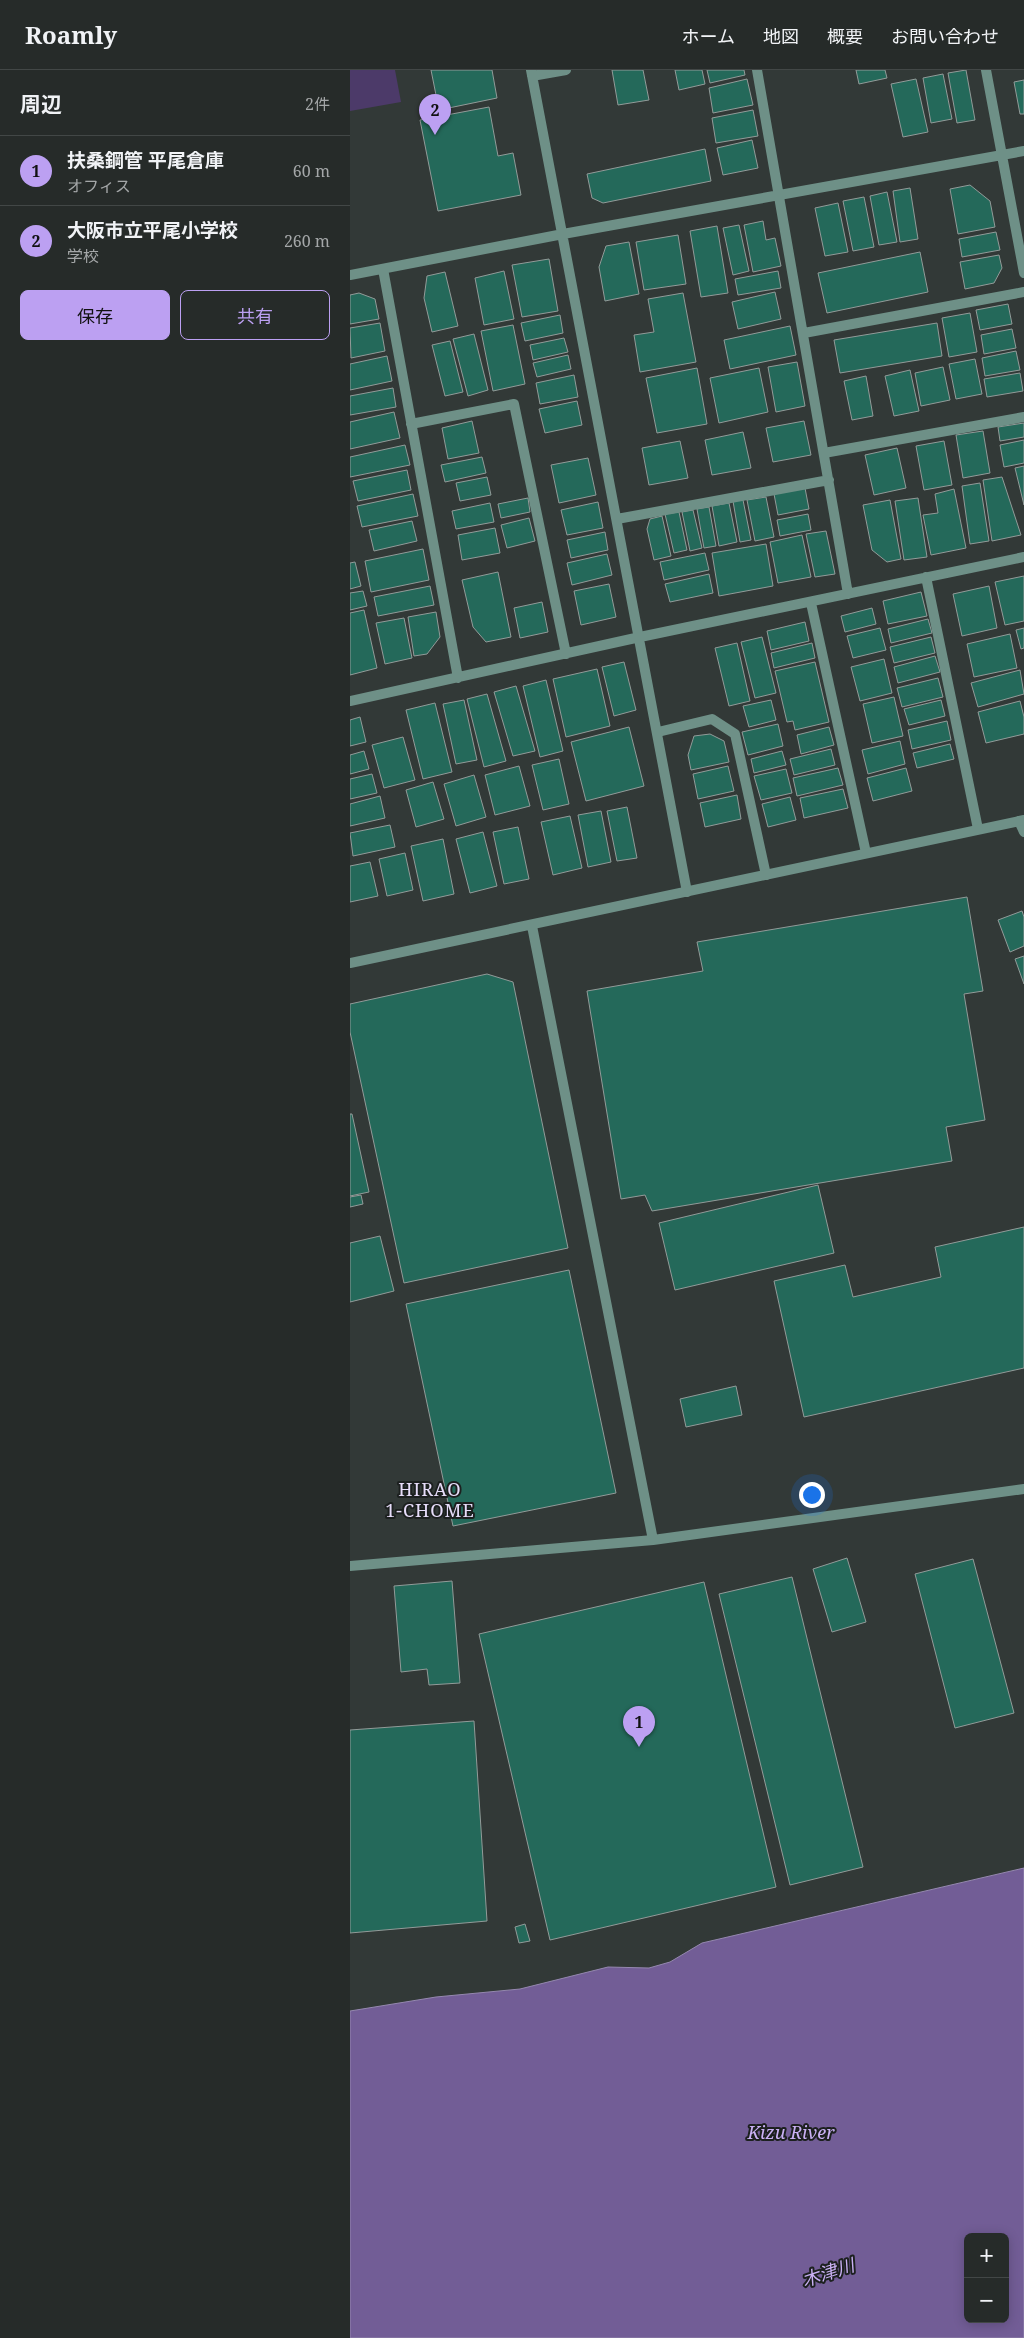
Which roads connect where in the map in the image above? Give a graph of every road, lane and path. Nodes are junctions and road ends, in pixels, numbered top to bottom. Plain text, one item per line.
1 (566, 70) edge
2 (756, 70) edge
3 (986, 70) edge
4 (532, 73) edge
5 (1024, 151) edge
6 (1003, 155) junction
7 (780, 194) junction
8 (563, 234) junction
9 (383, 269) junction
10 (1024, 273) edge
11 (350, 275) edge
12 (1024, 292) edge
13 (804, 333) junction
14 (1024, 417) edge
15 (411, 424) junction
16 (824, 453) junction
17 (829, 480) junction
18 (617, 519) junction
19 (1024, 557) edge
20 (926, 577) junction
21 (848, 594) junction
22 (811, 603) junction
23 (640, 637) junction
24 (566, 654) junction
25 (458, 678) junction
26 (350, 701) edge
27 (658, 732) junction
28 (1022, 820) edge
29 (978, 829) junction
30 (1024, 832) edge
31 (866, 853) junction
32 (766, 875) junction
33 (687, 892) junction
34 (532, 926) junction
35 (350, 963) edge
36 (1024, 1489) edge
37 (653, 1540) junction
38 (350, 1566) edge

1 - 4 street
2 - 7 street
3 - 6 street
4 - 8 street
5 - 6 street
6 - 7 street
6 - 10 street
7 - 8 street
7 - 13 street
8 - 9 street
8 - 18 street
9 - 11 street
9 - 15 street
12 - 13 street
13 - 16 street
14 - 16 street
15 - 24 street
15 - 25 street
16 - 17 street
17 - 18 street
17 - 21 street
18 - 23 street
19 - 20 street
20 - 21 street
20 - 29 street
21 - 22 street
22 - 23 street
22 - 31 street
23 - 24 street
23 - 27 street
24 - 25 street
25 - 26 street
27 - 32 street
27 - 33 street
28 - 29 street
28 - 30 street
29 - 31 street
31 - 32 street
32 - 33 street
33 - 34 street
34 - 35 street
34 - 37 street
36 - 37 street
37 - 38 street

